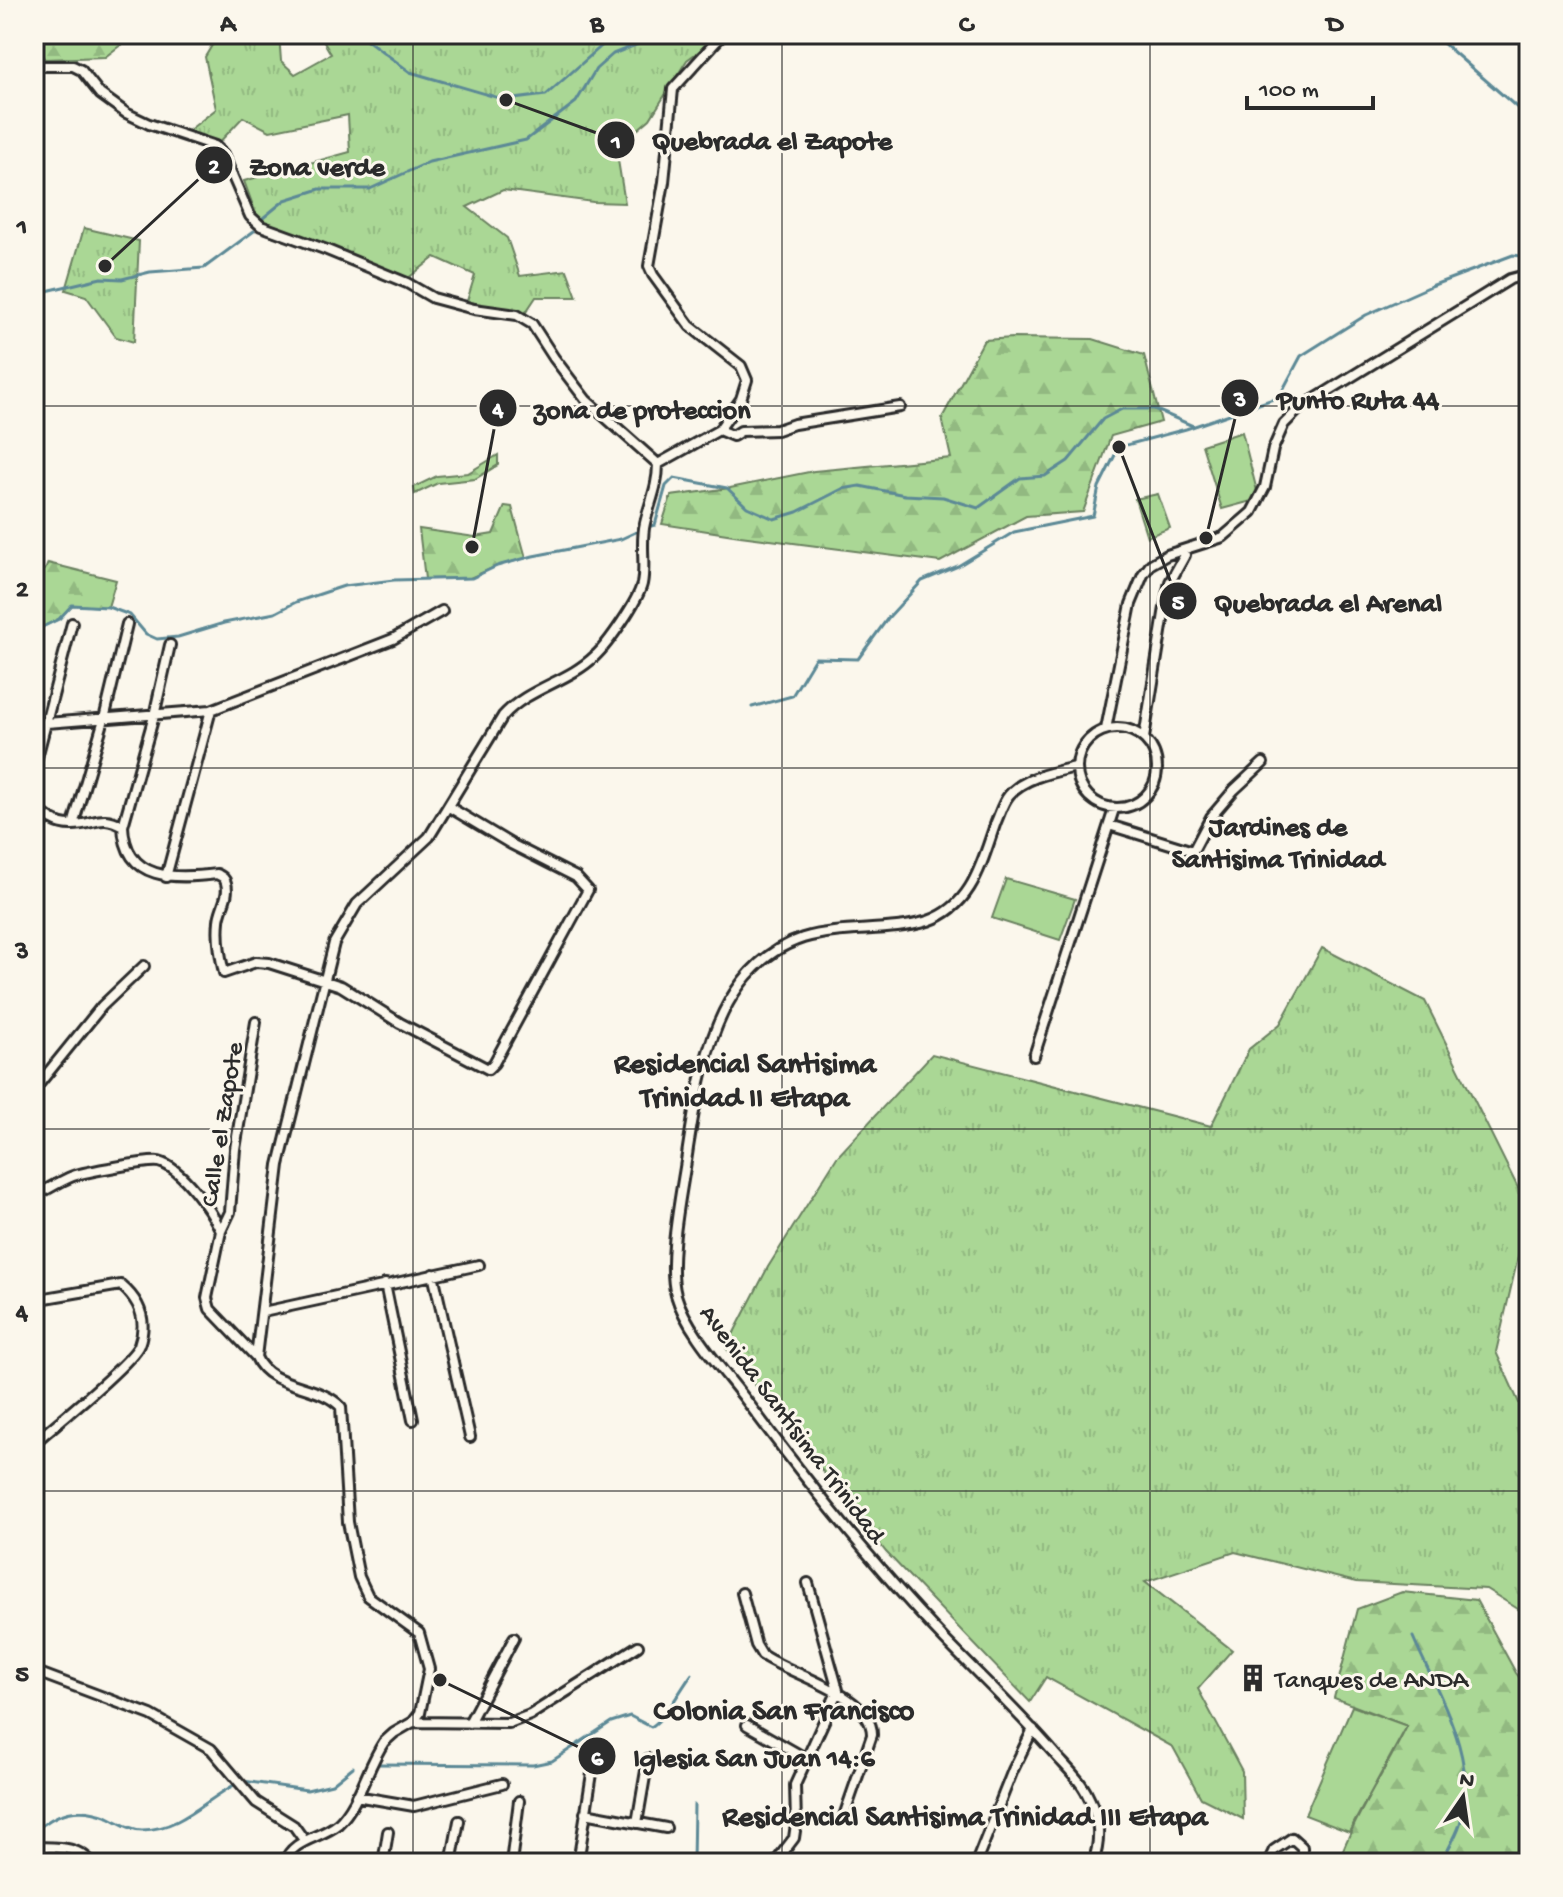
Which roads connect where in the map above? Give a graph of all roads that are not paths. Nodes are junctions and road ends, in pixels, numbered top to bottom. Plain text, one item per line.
1 (723, 34) edge
2 (34, 66) edge
3 (1529, 274) edge
4 (900, 407) dead end
5 (719, 430) junction
6 (658, 464) junction
7 (1184, 551) junction
8 (442, 611) dead end
9 (72, 623) dead end
10 (127, 624) dead end
11 (170, 645) dead end
12 (211, 710) junction
13 (154, 716) junction
14 (104, 719) junction
15 (34, 724) edge
16 (47, 724) junction
17 (1106, 729) junction
18 (1144, 738) junction
19 (1263, 763) dead end
20 (1076, 767) junction
21 (34, 769) edge
22 (34, 806) edge
23 (449, 807) junction
24 (1114, 809) junction
25 (73, 825) junction
26 (1109, 825) junction
27 (123, 826) junction
28 (166, 877) junction
29 (144, 966) dead end
30 (324, 980) junction
31 (256, 1022) dead end
32 (1034, 1056) dead end
33 (34, 1090) edge
34 (34, 1196) edge
35 (221, 1231) junction
36 (479, 1265) dead end
37 (433, 1274) junction
38 (385, 1284) junction
39 (34, 1300) edge
40 (263, 1312) junction
41 (256, 1357) junction
42 (413, 1420) dead end
43 (470, 1437) dead end
44 (34, 1443) edge
45 (808, 1583) dead end
46 (742, 1593) dead end
47 (514, 1638) dead end
48 (638, 1646) dead end
49 (34, 1671) edge
50 (838, 1693) junction
51 (413, 1722) junction
52 (469, 1723) junction
53 (747, 1725) dead end
54 (1033, 1729) junction
55 (648, 1759) dead end
56 (807, 1759) junction
57 (593, 1767) dead end
58 (502, 1784) dead end
59 (356, 1796) junction
60 (519, 1801) dead end
61 (585, 1813) junction
62 (843, 1819) dead end
63 (459, 1821) dead end
64 (637, 1823) junction
65 (666, 1828) dead end
66 (388, 1832) dead end
67 (304, 1840) junction
68 (34, 1847) edge
69 (92, 1863) edge
70 (284, 1863) edge
71 (383, 1863) edge
72 (451, 1863) edge
73 (511, 1863) edge
74 (578, 1863) edge
75 (775, 1863) edge
76 (976, 1863) edge
77 (1093, 1863) edge
78 (1268, 1863) edge
79 (1302, 1863) edge

1 - 5 street
2 - 6 street
3 - 7 street
4 - 5 street
5 - 6 street
6 - 23 street
7 - 17 street
7 - 18 street
8 - 12 street
9 - 16 street
10 - 14 street
11 - 13 street
12 - 13 street
12 - 28 street
13 - 14 street
13 - 27 street
14 - 16 street
14 - 25 street
15 - 16 street
16 - 21 street
17 - 18 street
17 - 20 street
18 - 24 street
19 - 26 street
20 - 24 street
20 - 54 street, Avenida Santísima Trinidad
22 - 25 street
23 - 30 street
23 - 30 street
24 - 26 street
25 - 27 street
26 - 32 street
27 - 28 street
28 - 30 street
29 - 33 street
30 - 40 street
31 - 35 street, Calle el Zapote
34 - 35 street, Calle el Zapote
35 - 41 street, Calle el Zapote
36 - 37 street
37 - 38 street
37 - 43 street
38 - 40 street
38 - 42 street
39 - 44 street
40 - 41 street
41 - 51 street
45 - 50 street
46 - 50 street
47 - 52 street
48 - 52 street
49 - 67 street
50 - 56 street
50 - 62 street
51 - 52 street
51 - 59 street
53 - 56 street
54 - 76 street
54 - 77 street, Avenida Santísima Trinidad
55 - 64 street
56 - 75 street
57 - 61 street
58 - 59 street
59 - 67 street
60 - 73 street
61 - 64 street
61 - 74 street
63 - 72 street
64 - 65 street
66 - 71 street
67 - 70 street
68 - 69 street
78 - 79 street

